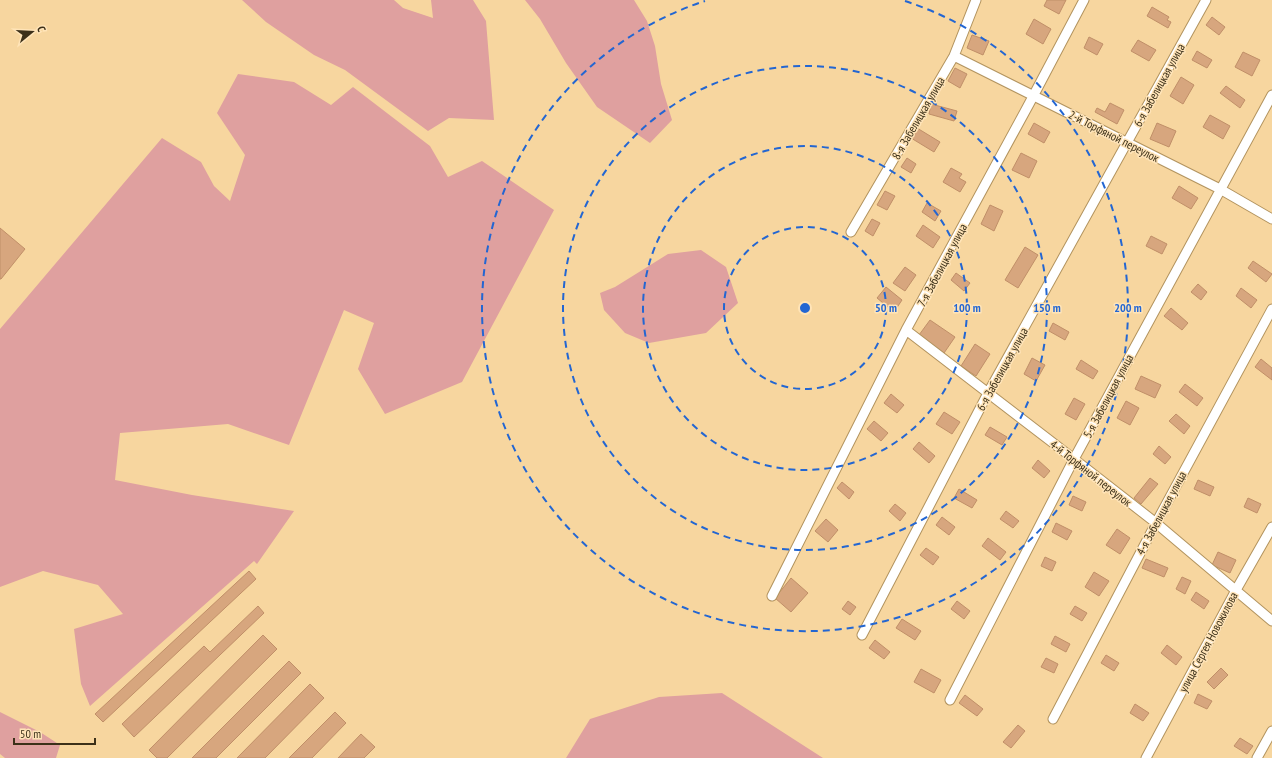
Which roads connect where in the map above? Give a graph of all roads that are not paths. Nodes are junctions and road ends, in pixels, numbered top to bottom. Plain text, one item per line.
1 (976, 0) edge
2 (1084, 0) edge
3 (1206, 0) edge
4 (954, 56) junction
5 (1033, 95) junction
6 (1272, 95) edge
7 (1127, 143) junction
8 (1220, 189) junction
9 (1272, 218) edge
10 (851, 232) dead end
11 (1272, 309) edge
12 (906, 330) junction
13 (988, 393) junction
14 (1074, 459) junction
15 (1156, 523) junction
16 (1272, 527) edge
17 (1236, 590) junction
18 (772, 596) dead end
19 (1272, 621) edge
20 (862, 635) dead end
21 (950, 700) dead end
22 (1053, 720) dead end
23 (1272, 731) edge
24 (1146, 758) edge
25 (1258, 758) edge

1 - 4 street, 8-я Забелицкая улица
2 - 5 street, 7-я Забелицкая улица
3 - 7 street, 6-я Забелицкая улица
4 - 5 street, 2-й Торфяной переулок
4 - 10 street, 8-я Забелицкая улица
5 - 7 street, 2-й Торфяной переулок
5 - 12 street, 7-я Забелицкая улица
6 - 8 street, 5-я Забелицкая улица
7 - 8 street, 2-й Торфяной переулок
7 - 13 street, 6-я Забелицкая улица
8 - 9 street, 2-й Торфяной переулок
8 - 14 street, 5-я Забелицкая улица
11 - 15 street, 4-я Забелицкая улица
12 - 13 street, 4-й Торфяной переулок
12 - 18 street, 7-я Забелицкая улица
13 - 14 street, 4-й Торфяной переулок
13 - 20 street, 6-я Забелицкая улица
14 - 15 street, 4-й Торфяной переулок
14 - 21 street, 5-я Забелицкая улица
15 - 17 street, 4-й Торфяной переулок
15 - 22 street, 4-я Забелицкая улица
16 - 17 street, улица Сергея Новожилова
17 - 19 street, 4-й Торфяной переулок
17 - 24 street, улица Сергея Новожилова
23 - 25 street

